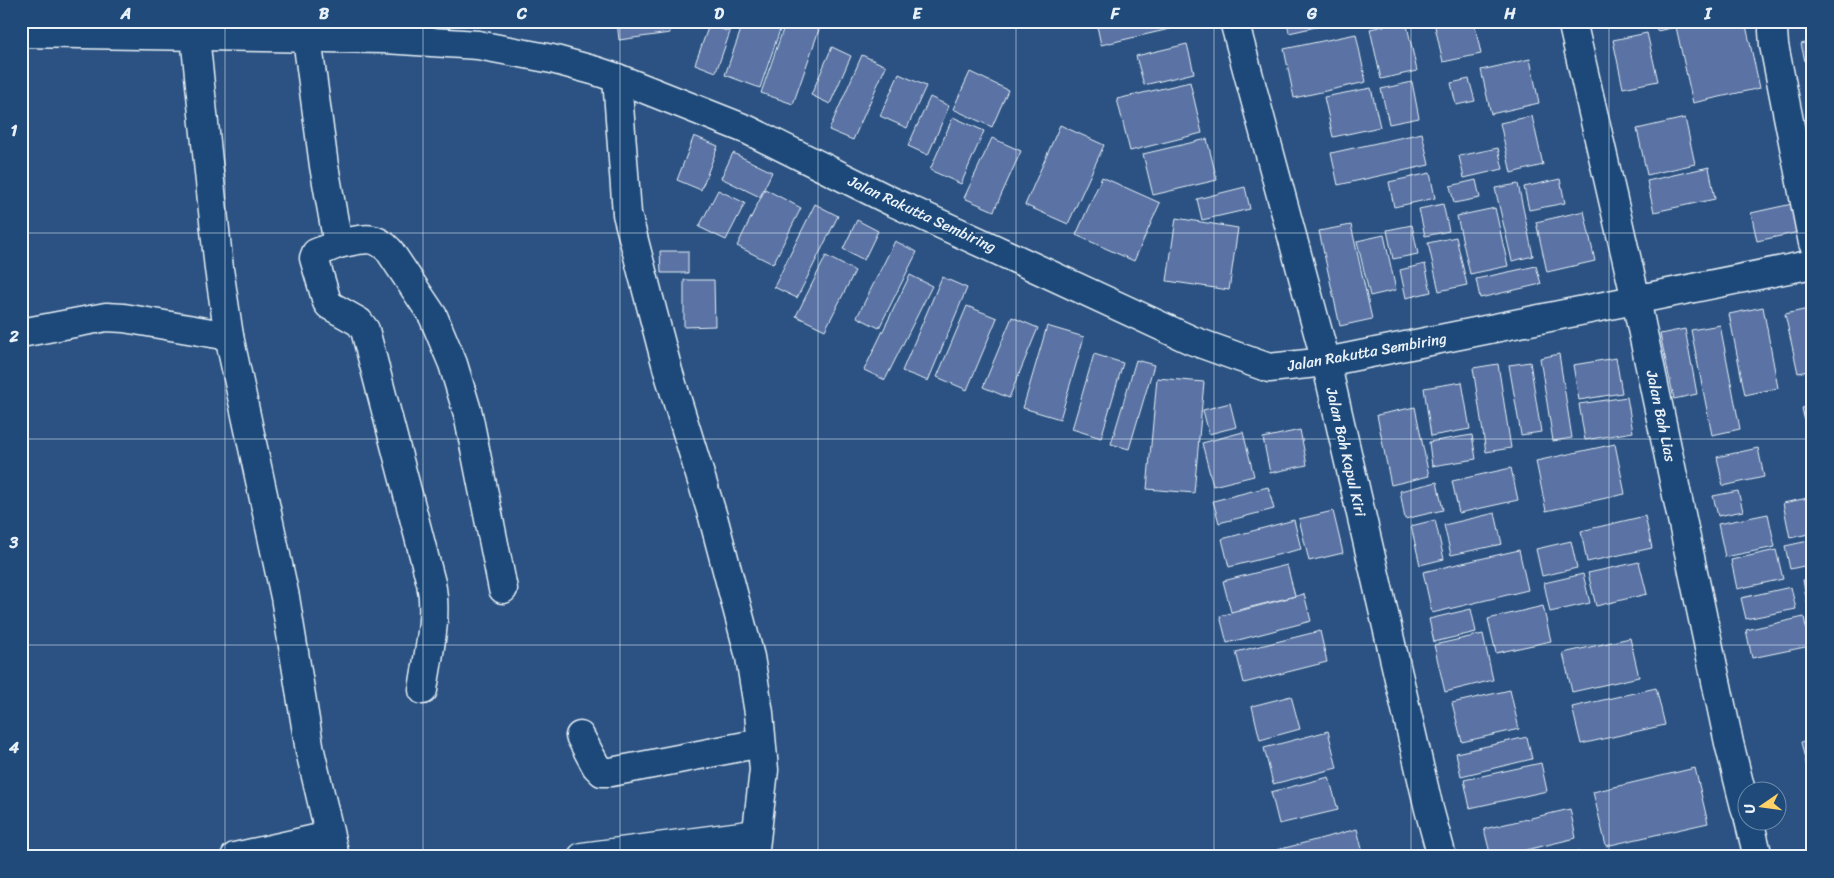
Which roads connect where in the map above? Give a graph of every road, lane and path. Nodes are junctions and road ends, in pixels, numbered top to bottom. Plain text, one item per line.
1 (1234, 21) edge
2 (1572, 21) edge
3 (1775, 21) edge
4 (142, 29) edge
5 (21, 33) edge
6 (195, 36) junction
7 (307, 38) junction
8 (617, 78) junction
9 (1813, 243) edge
10 (338, 244) junction
11 (1813, 264) edge
12 (1636, 300) junction
13 (21, 333) edge
14 (229, 336) junction
15 (1326, 362) junction
16 (503, 589) dead end
17 (423, 690) dead end
18 (580, 736) dead end
19 (761, 743) junction
20 (1738, 780) edge
21 (1751, 830) edge
22 (755, 845) edge
23 (332, 846) edge
24 (235, 857) edge
25 (582, 857) edge
26 (1442, 857) edge
27 (1758, 857) edge

1 - 15 street, Jalan Bah Kapul Kiri
2 - 12 street, Jalan Bah Lias
3 - 9 street
4 - 5 street, Jalan Rakutta Sembiring
4 - 6 street, Jalan Rakutta Sembiring
6 - 7 street, Jalan Rakutta Sembiring
6 - 14 street
7 - 8 street, Jalan Rakutta Sembiring
7 - 10 street
8 - 15 street, Jalan Rakutta Sembiring
8 - 19 street
10 - 16 street
10 - 17 street
11 - 12 street, Jalan Rakutta Sembiring
12 - 15 street, Jalan Rakutta Sembiring
12 - 20 street, Jalan Bah Lias
13 - 14 street
14 - 23 street
15 - 26 street, Jalan Bah Kapul Kiri
18 - 19 street
19 - 22 street
21 - 27 street
22 - 25 street
23 - 24 street

